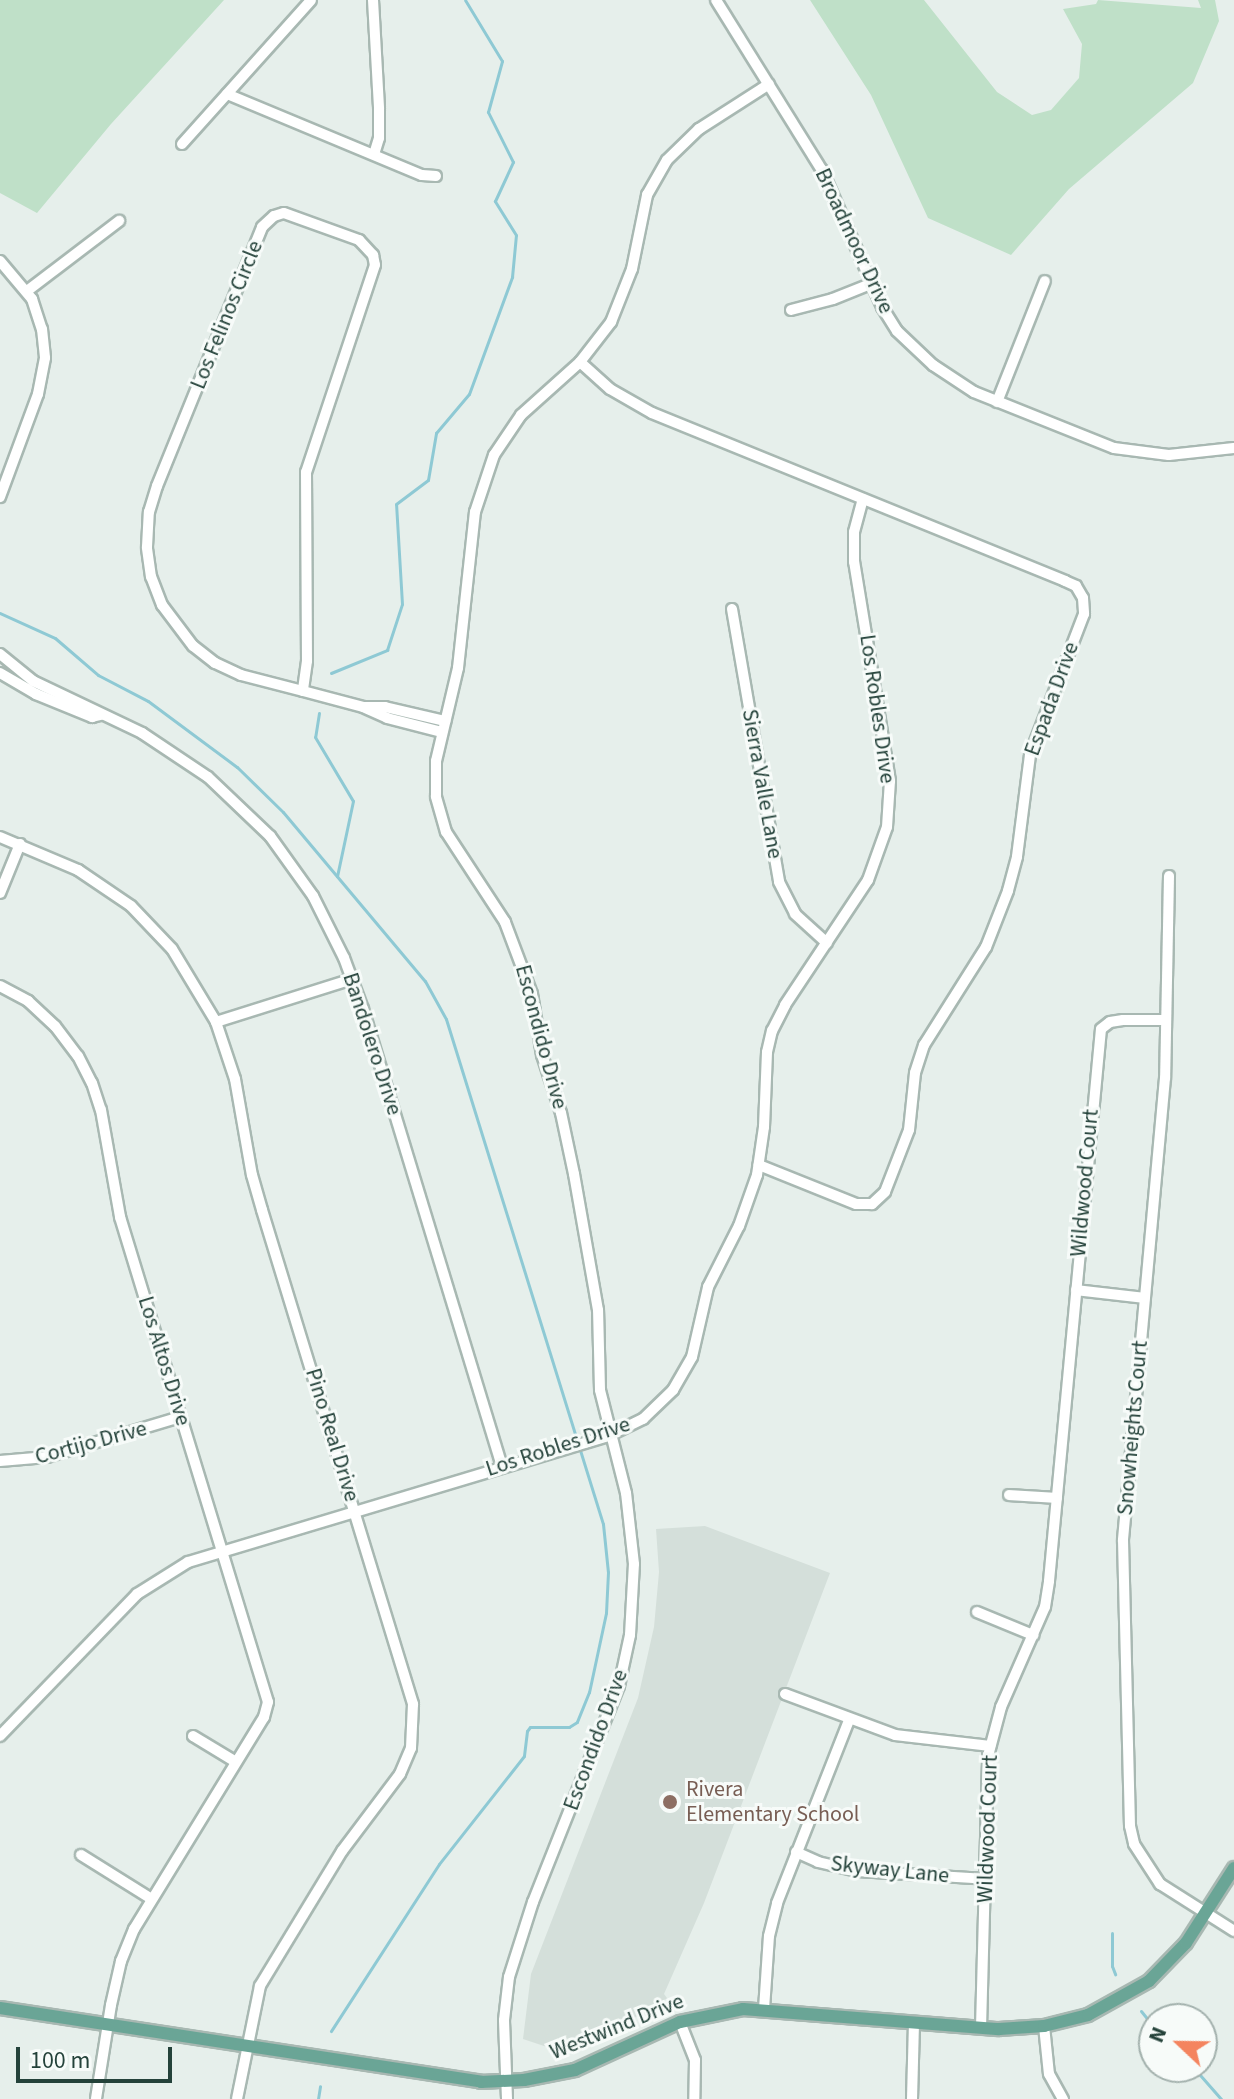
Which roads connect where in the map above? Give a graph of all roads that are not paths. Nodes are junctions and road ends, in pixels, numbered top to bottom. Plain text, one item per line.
1 (311, 0) edge
2 (373, 0) edge
3 (716, 0) edge
4 (769, 84) junction
5 (227, 94) junction
6 (182, 144) dead end
7 (374, 154) junction
8 (436, 176) dead end
9 (119, 221) dead end
10 (0, 261) edge
11 (1045, 281) dead end
12 (870, 284) junction
13 (27, 291) junction
14 (791, 310) dead end
15 (580, 362) junction
16 (997, 402) junction
17 (1234, 448) edge
18 (11, 459) junction
19 (0, 473) edge
20 (0, 497) edge
21 (863, 499) junction
22 (732, 609) dead end
23 (0, 654) edge
24 (0, 673) edge
25 (303, 691) junction
26 (103, 715) junction
27 (444, 727) junction
28 (0, 837) edge
29 (20, 844) junction
30 (1169, 876) dead end
31 (0, 893) edge
32 (827, 943) junction
33 (352, 979) junction
34 (0, 986) edge
35 (1164, 1020) junction
36 (216, 1022) junction
37 (759, 1165) junction
38 (1076, 1290) junction
39 (1145, 1298) junction
40 (180, 1417) junction
41 (610, 1435) junction
42 (0, 1461) edge
43 (502, 1466) junction
44 (1009, 1495) dead end
45 (1057, 1498) junction
46 (356, 1510) junction
47 (222, 1551) junction
48 (977, 1612) dead end
49 (1033, 1635) junction
50 (785, 1694) dead end
51 (849, 1720) junction
52 (0, 1736) edge
53 (193, 1736) dead end
54 (990, 1746) junction
55 (236, 1762) junction
56 (796, 1852) junction
57 (81, 1855) dead end
58 (1234, 1868) edge
59 (986, 1879) junction
60 (150, 1898) junction
61 (1206, 1913) junction
62 (1234, 1931) edge
63 (0, 2008) edge
64 (764, 2009) junction
65 (680, 2022) junction
66 (914, 2022) junction
67 (108, 2023) junction
68 (1044, 2026) junction
69 (981, 2028) junction
70 (246, 2046) junction
71 (506, 2082) junction
72 (96, 2099) edge
73 (237, 2099) edge
74 (507, 2099) edge
75 (694, 2099) edge
76 (912, 2099) edge
77 (1063, 2099) edge

1 - 5 street
2 - 7 street
3 - 4 street, Broadmoor Drive
4 - 12 street, Broadmoor Drive
4 - 15 street, Escondido Drive
5 - 6 street
5 - 7 street
7 - 8 street
9 - 13 street
10 - 13 street
11 - 16 street
12 - 14 street
12 - 16 street, Broadmoor Drive
13 - 18 street
15 - 21 street, Espada Drive
15 - 27 street, Escondido Drive
16 - 17 street, Broadmoor Drive
18 - 19 street
18 - 20 street
21 - 32 street, Los Robles Drive
21 - 37 street, Espada Drive
22 - 32 street, Sierra Valle Lane
23 - 26 street, Bandolero Drive
24 - 26 street, Bandolero Drive
25 - 25 street, Los Felinos Circle
25 - 27 street, Los Felinos Circle
26 - 33 street, Bandolero Drive
27 - 41 street, Escondido Drive
28 - 29 street, Pino Real Drive
29 - 31 street
29 - 36 street, Pino Real Drive
30 - 35 street, Snowheights Court
32 - 37 street, Los Robles Drive
33 - 36 street
33 - 43 street, Bandolero Drive
34 - 40 street, Los Altos Drive
35 - 38 street, Wildwood Court
35 - 39 street, Snowheights Court
36 - 46 street, Pino Real Drive
37 - 41 street, Los Robles Drive
38 - 39 street
38 - 45 street, Wildwood Court
39 - 61 street, Snowheights Court
40 - 42 street, Cortijo Drive
40 - 47 street, Los Altos Drive
41 - 43 street, Los Robles Drive
41 - 71 street, Escondido Drive
43 - 46 street, Los Robles Drive
44 - 45 street
45 - 49 street, Wildwood Court
46 - 47 street, Los Robles Drive
46 - 70 street, Pino Real Drive
47 - 52 street, Los Robles Drive
47 - 55 street, Los Altos Drive
48 - 49 street
49 - 54 street, Wildwood Court
50 - 51 street
51 - 54 street
51 - 56 street
53 - 55 street
54 - 59 street, Wildwood Court
55 - 60 street, Los Altos Drive
56 - 59 street, Skyway Lane
56 - 64 street
57 - 60 street
58 - 61 main road, Westwind Drive
59 - 69 street, Wildwood Court
60 - 67 street, Los Altos Drive
61 - 62 street, Snowheights Court
61 - 68 main road, Westwind Drive
63 - 67 main road, Westwind Drive
64 - 65 main road, Westwind Drive
64 - 66 main road, Westwind Drive
65 - 71 main road, Westwind Drive
65 - 75 street
66 - 69 main road, Westwind Drive
66 - 76 street
67 - 70 main road, Westwind Drive
67 - 72 street, Los Altos Drive
68 - 69 main road, Westwind Drive
68 - 77 street
70 - 71 main road, Westwind Drive
70 - 73 street, Pino Real Drive
71 - 74 street, Escondido Drive

